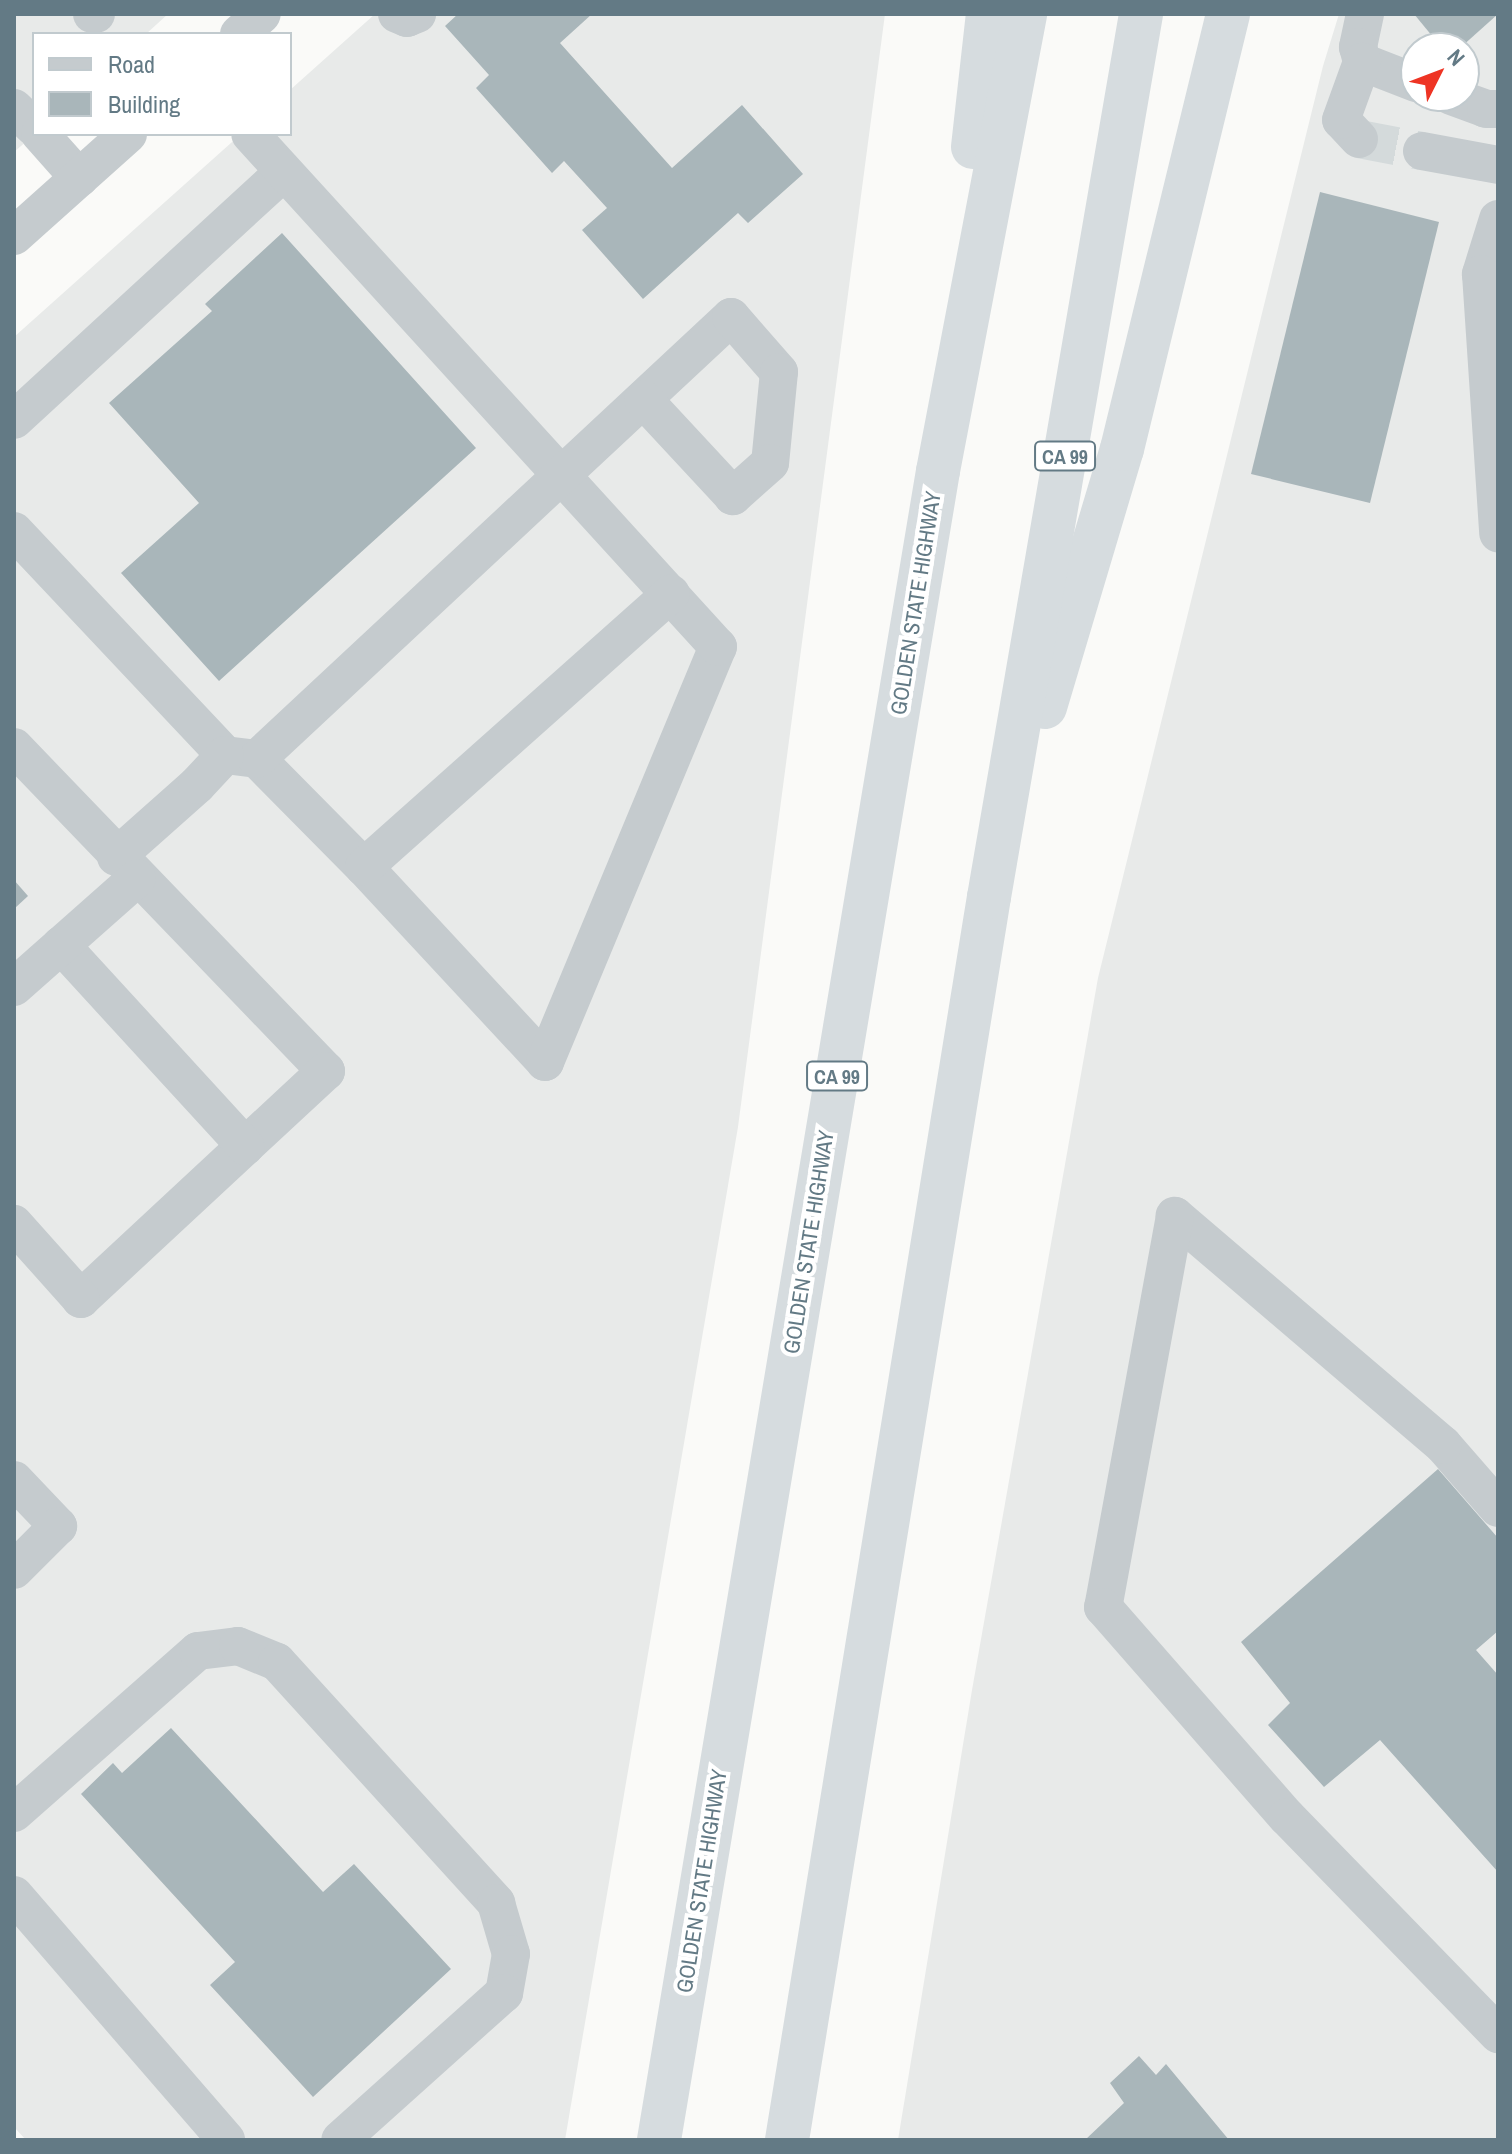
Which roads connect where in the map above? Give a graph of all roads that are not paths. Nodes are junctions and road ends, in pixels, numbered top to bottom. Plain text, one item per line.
1 (262, 14) edge
2 (397, 14) edge
3 (417, 14) edge
4 (988, 14) edge
5 (1025, 14) edge
6 (1141, 14) edge
7 (1228, 14) edge
8 (1365, 14) edge
9 (241, 32) edge
10 (1362, 62) junction
11 (1400, 77) edge
12 (14, 108) edge
13 (32, 125) edge
14 (42, 136) edge
15 (126, 136) edge
16 (252, 136) edge
17 (1359, 139) dead end
18 (1422, 151) tunnel mouth
19 (1498, 165) edge
20 (283, 173) junction
21 (79, 178) junction
22 (1498, 219) edge
23 (14, 236) edge
24 (643, 399) dead end
25 (14, 420) edge
26 (938, 471) junction
27 (563, 476) junction
28 (14, 531) edge
29 (1498, 533) edge
30 (671, 593) junction
31 (14, 747) edge
32 (241, 757) junction
33 (127, 867) junction
34 (364, 867) junction
35 (989, 897) junction
36 (61, 945) junction
37 (14, 987) edge
38 (245, 1146) junction
39 (14, 1224) edge
40 (14, 1480) edge
41 (1498, 1508) edge
42 (14, 1570) edge
43 (14, 1813) edge
44 (14, 1895) edge
45 (1498, 2034) edge
46 (226, 2140) edge
47 (340, 2140) edge
48 (659, 2140) edge
49 (787, 2140) edge

1 - 9 street
2 - 3 street
4 - 26 highway
5 - 26 highway, GOLDEN STATE HIGHWAY / CA 99
6 - 35 highway, CA 99
7 - 35 highway
8 - 10 street
10 - 11 street
10 - 17 street
12 - 13 street
14 - 21 street
15 - 21 street
16 - 20 street
18 - 19 street
20 - 25 street
20 - 27 street
21 - 23 street
22 - 29 street
24 - 27 street
26 - 48 highway, GOLDEN STATE HIGHWAY / CA 99
27 - 30 street
27 - 32 street
28 - 32 street
30 - 34 street
30 - 34 street
31 - 33 street
32 - 33 street
32 - 34 street
33 - 36 street
33 - 38 street
35 - 49 highway, CA 99
36 - 37 street
36 - 38 street
38 - 39 street
40 - 42 street
41 - 45 street
43 - 47 street
44 - 46 street

